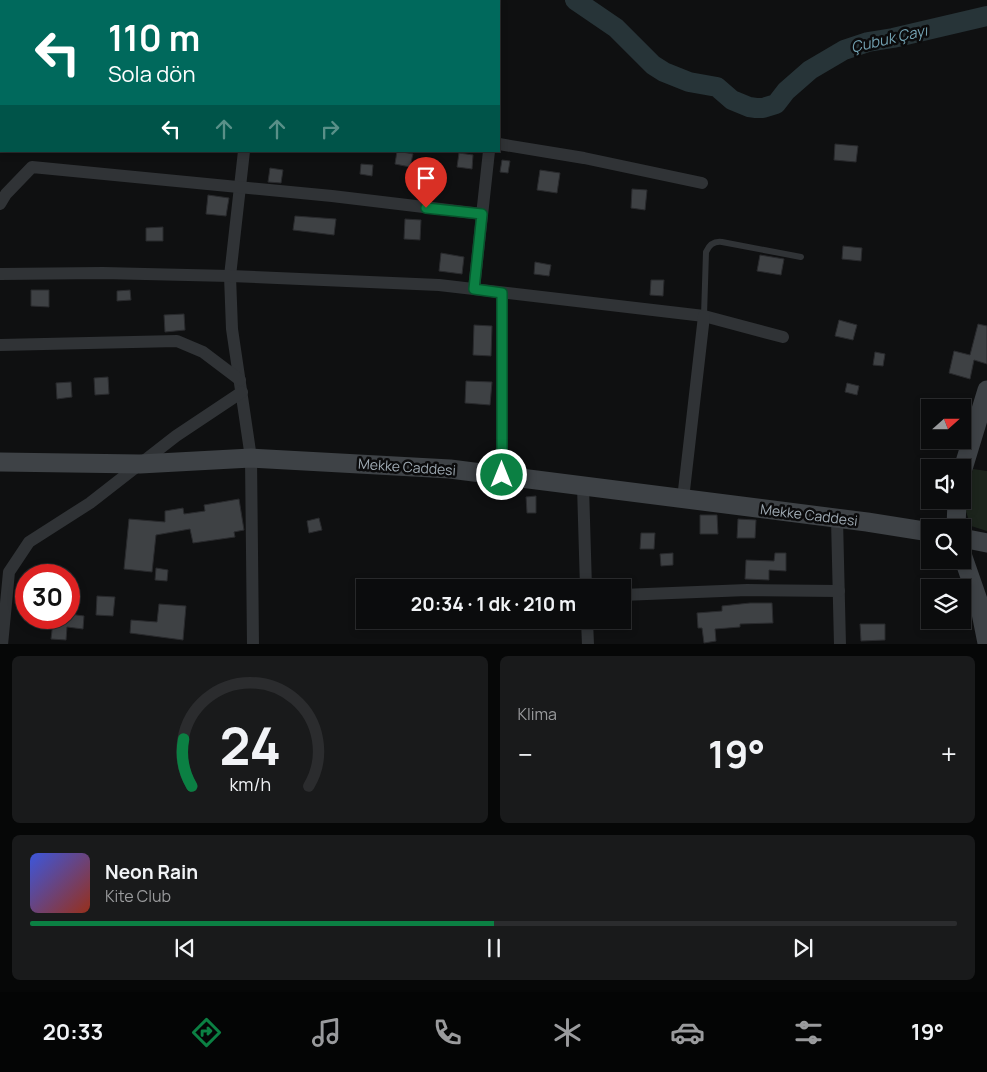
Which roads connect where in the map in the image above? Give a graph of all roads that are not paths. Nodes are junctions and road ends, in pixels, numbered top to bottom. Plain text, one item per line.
1 (500, 144) edge
2 (244, 152) edge
3 (489, 152) edge
4 (702, 183) dead end
5 (239, 187) junction
6 (0, 204) edge
7 (482, 214) junction
8 (802, 257) dead end
9 (0, 274) edge
10 (230, 276) junction
11 (474, 289) junction
12 (502, 293) junction
13 (704, 316) junction
14 (783, 336) dead end
15 (0, 345) edge
16 (241, 386) junction
17 (987, 390) edge
18 (251, 458) junction
19 (966, 459) edge
20 (0, 462) edge
21 (140, 464) junction
22 (502, 475) junction
23 (583, 486) junction
24 (683, 498) junction
25 (837, 518) junction
26 (921, 531) edge
27 (971, 540) edge
28 (987, 543) edge
29 (967, 569) edge
30 (586, 579) edge
31 (839, 591) junction
32 (631, 595) edge
33 (2, 625) edge
34 (587, 629) edge
35 (987, 643) edge
36 (2, 644) edge
37 (253, 644) edge
38 (588, 644) edge
39 (840, 644) edge

1 - 4 street
2 - 5 street
3 - 7 street
5 - 6 street
5 - 7 street
5 - 10 street
7 - 11 street
8 - 13 lane
9 - 10 street
10 - 11 street
10 - 16 street
11 - 12 street
12 - 13 street
12 - 22 street
13 - 14 street
13 - 24 street
15 - 16 street
16 - 18 street
16 - 21 street
17 - 19 street
18 - 21 street, Mekke Caddesi
18 - 22 street, Mekke Caddesi
18 - 37 street
20 - 21 street, Mekke Caddesi
21 - 33 street
22 - 23 street, Mekke Caddesi
23 - 24 street, Mekke Caddesi
23 - 30 street
24 - 25 street, Mekke Caddesi
25 - 26 street, Mekke Caddesi
25 - 31 street
27 - 28 street
29 - 35 street
31 - 32 street
31 - 39 street
33 - 36 street
34 - 38 street

